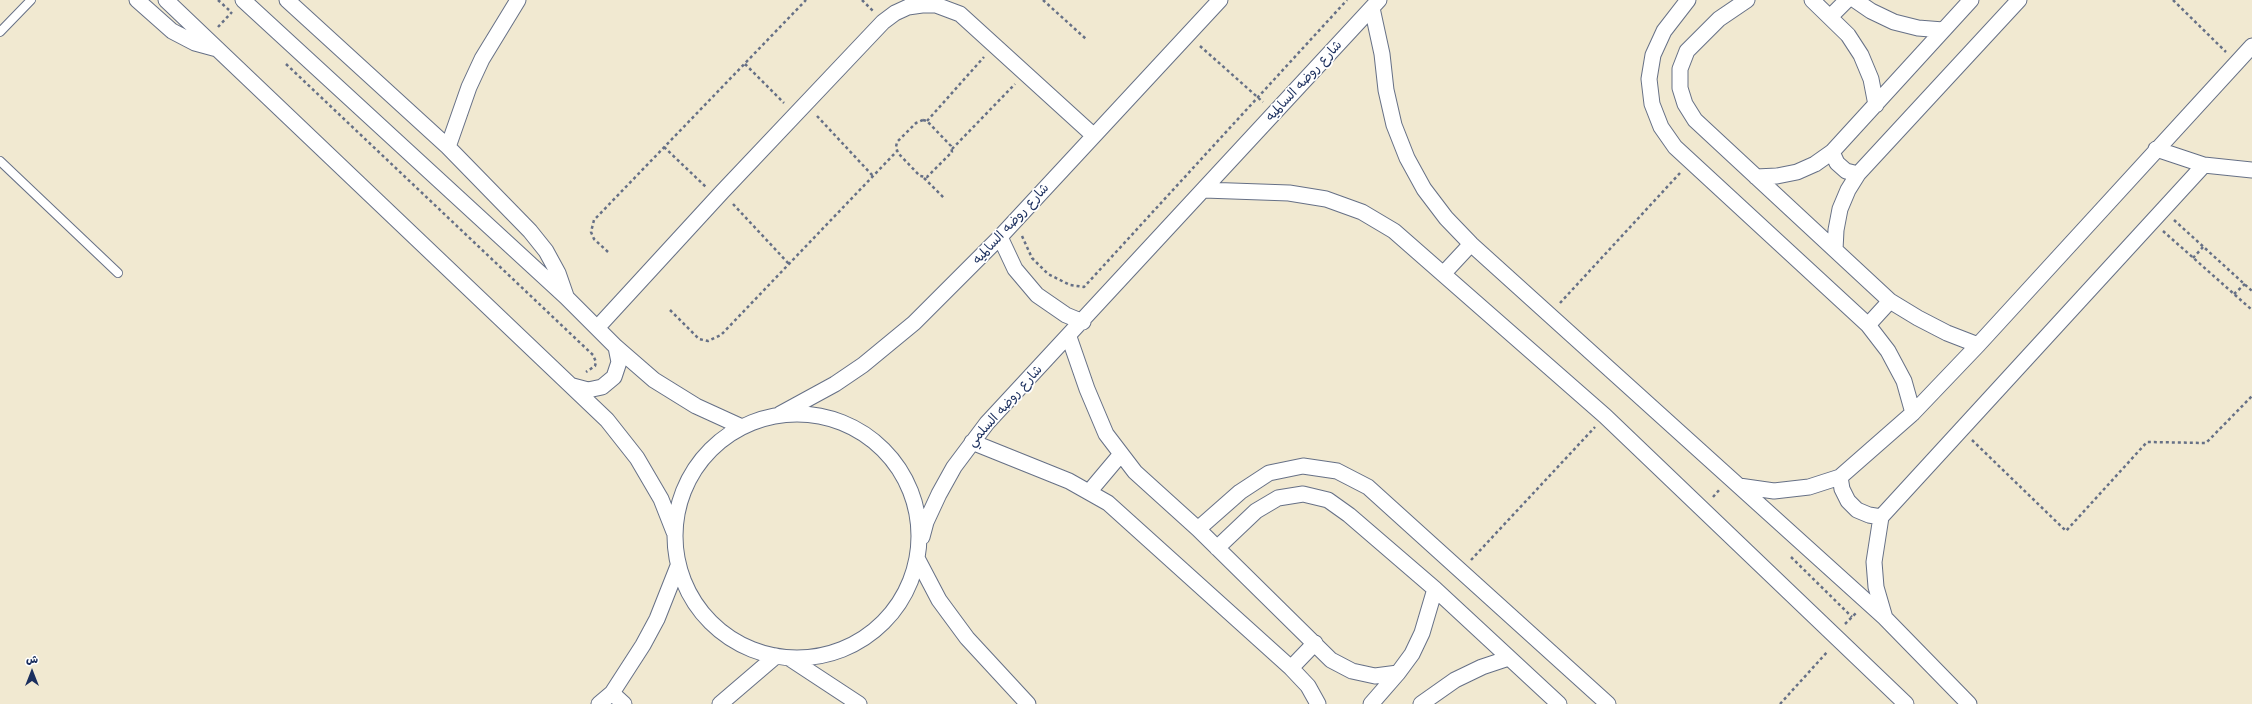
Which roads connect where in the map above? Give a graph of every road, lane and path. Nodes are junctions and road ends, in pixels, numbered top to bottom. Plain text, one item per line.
1 (31, 0) edge
2 (138, 0) edge
3 (166, 0) edge
4 (218, 0) edge
5 (244, 0) edge
6 (287, 0) edge
7 (518, 0) edge
8 (806, 0) edge
9 (1043, 0) edge
10 (1220, 0) edge
11 (1347, 0) edge
12 (1688, 0) edge
13 (1747, 0) edge
14 (1812, 0) edge
15 (1847, 0) edge
16 (1855, 0) edge
17 (1971, 0) edge
18 (2019, 0) edge
19 (2173, 0) edge
20 (1375, 4) edge
21 (232, 13) junction
22 (1831, 16) junction
23 (238, 18) dead end
24 (211, 24) dead end
25 (216, 29) junction
26 (1943, 30) junction
27 (0, 32) edge
28 (222, 34) dead end
29 (1188, 35) junction
30 (1086, 39) dead end
31 (994, 45) junction
32 (2252, 46) edge
33 (220, 50) junction
34 (284, 62) dead end
35 (2236, 62) junction
36 (745, 64) junction
37 (1025, 73) junction
38 (1257, 97) junction
39 (1876, 105) junction
40 (801, 109) junction
41 (1275, 113) junction
42 (927, 121) junction
43 (1093, 135) junction
44 (448, 147) junction
45 (664, 147) junction
46 (952, 149) junction
47 (2156, 149) junction
48 (897, 151) junction
49 (1832, 152) junction
50 (0, 161) edge
51 (1690, 161) junction
52 (2204, 165) junction
53 (2252, 170) edge
54 (1858, 174) junction
55 (873, 176) junction
56 (924, 177) junction
57 (1756, 177) junction
58 (1204, 190) junction
59 (719, 194) junction
60 (945, 199) dead end
61 (2163, 210) junction
62 (2152, 222) junction
63 (1022, 231) dead end
64 (1000, 237) junction
65 (1470, 244) junction
66 (2203, 247) junction
67 (1835, 250) junction
68 (608, 252) dead end
69 (2193, 258) junction
70 (789, 264) junction
71 (118, 273) dead end
72 (1444, 274) junction
73 (2244, 284) junction
74 (2252, 291) edge
75 (2234, 294) junction
76 (566, 297) junction
77 (1890, 301) junction
78 (670, 310) dead end
79 (2252, 310) edge
80 (1548, 315) junction
81 (1082, 322) junction
82 (1868, 325) junction
83 (597, 328) junction
84 (1069, 337) junction
85 (1978, 345) junction
86 (616, 347) junction
87 (583, 371) dead end
88 (573, 386) junction
89 (2252, 396) edge
90 (1913, 413) junction
91 (777, 416) junction
92 (1605, 416) junction
93 (742, 427) junction
94 (1962, 430) junction
95 (972, 442) junction
96 (1121, 454) junction
97 (1840, 477) junction
98 (1734, 482) junction
99 (1089, 492) junction
100 (1702, 508) junction
101 (1881, 517) junction
102 (1198, 529) junction
103 (675, 534) junction
104 (920, 542) junction
105 (1217, 548) junction
106 (918, 560) junction
107 (678, 566) junction
108 (1460, 572) junction
109 (1435, 588) junction
110 (1867, 602) junction
111 (1885, 618) junction
112 (1836, 637) junction
113 (1315, 642) junction
114 (783, 657) junction
115 (1509, 658) junction
116 (1291, 668) junction
117 (1398, 673) junction
118 (612, 692) junction
119 (600, 704) edge
120 (624, 704) edge
121 (720, 704) edge
122 (859, 704) edge
123 (1028, 704) edge
124 (1318, 704) edge
125 (1371, 704) edge
126 (1421, 704) edge
127 (1559, 704) edge
128 (1608, 704) edge
129 (1780, 704) edge
130 (1906, 704) edge
131 (1969, 704) edge

1 - 27 lane
2 - 33 street
3 - 33 street
4 - 21 path
5 - 21 path
5 - 76 street
6 - 44 street
7 - 44 street
8 - 36 path
9 - 30 path
10 - 29 street, شارع روضه السالميه
11 - 38 path
12 - 51 street
13 - 57 street
14 - 22 street
15 - 22 street
16 - 26 street
17 - 26 street
18 - 54 street
19 - 35 path
20 - 41 street, شارع روضه السالميه
20 - 65 street
21 - 23 path
21 - 25 path
22 - 39 street
24 - 25 path
25 - 28 path
26 - 39 street
29 - 38 path
29 - 43 street, شارع روضه السالميه
31 - 37 street
31 - 40 street
31 - 42 path
32 - 35 street
33 - 88 street
34 - 87 path
35 - 47 street
36 - 40 path
36 - 45 path
37 - 43 street
37 - 46 path
38 - 41 path
38 - 63 path
39 - 49 street
40 - 55 path
40 - 59 street
41 - 58 street, شارع روضه السالميه
42 - 46 path
42 - 48 path
43 - 64 street, شارع روضه السالميه
44 - 76 street
45 - 59 path
45 - 68 path
46 - 56 path
47 - 52 street
47 - 85 street
48 - 55 path
48 - 56 path
49 - 54 street
49 - 57 street
50 - 71 lane
51 - 80 path
51 - 82 street
52 - 53 street
52 - 61 street
54 - 67 street
55 - 70 path
56 - 60 path
57 - 67 street
58 - 72 street
58 - 81 street, شارع روضه السالميه
59 - 70 path
59 - 83 street
61 - 62 street
61 - 66 path
62 - 69 path
62 - 94 street
64 - 81 street
64 - 91 street, شارع روضه السالميه
65 - 72 street
65 - 80 street
66 - 69 path
66 - 73 path
67 - 77 street
69 - 75 path
70 - 78 path
72 - 92 street
73 - 74 path
73 - 75 path
75 - 79 path
76 - 83 street
77 - 82 street
77 - 85 street
80 - 98 street
81 - 84 street, شارع روضه السلمي
82 - 90 street
83 - 86 street
84 - 95 street, شارع روضه السلمي
84 - 96 street
85 - 90 street
86 - 88 street
86 - 93 street
88 - 103 street
89 - 94 path
90 - 97 street
91 - 93 street
91 - 104 street
92 - 100 street
92 - 108 path
93 - 103 street
94 - 101 street
95 - 99 street
95 - 104 street, شارع روضه السلمي
96 - 99 street
96 - 102 street
97 - 98 street
97 - 101 street
98 - 100 path
98 - 110 street
99 - 116 street
100 - 112 street
101 - 111 street
102 - 105 street
102 - 108 street
103 - 107 street
104 - 106 street
105 - 109 street
105 - 113 street
106 - 114 street
106 - 123 street
107 - 114 street
107 - 118 street
108 - 128 street
109 - 115 street
109 - 117 street
110 - 111 street
110 - 112 path
111 - 131 street
112 - 129 path
112 - 130 street
113 - 116 street
113 - 117 street
114 - 121 street
114 - 122 street
115 - 126 street
115 - 127 street
116 - 124 street
117 - 125 street
118 - 119 street
118 - 120 street

